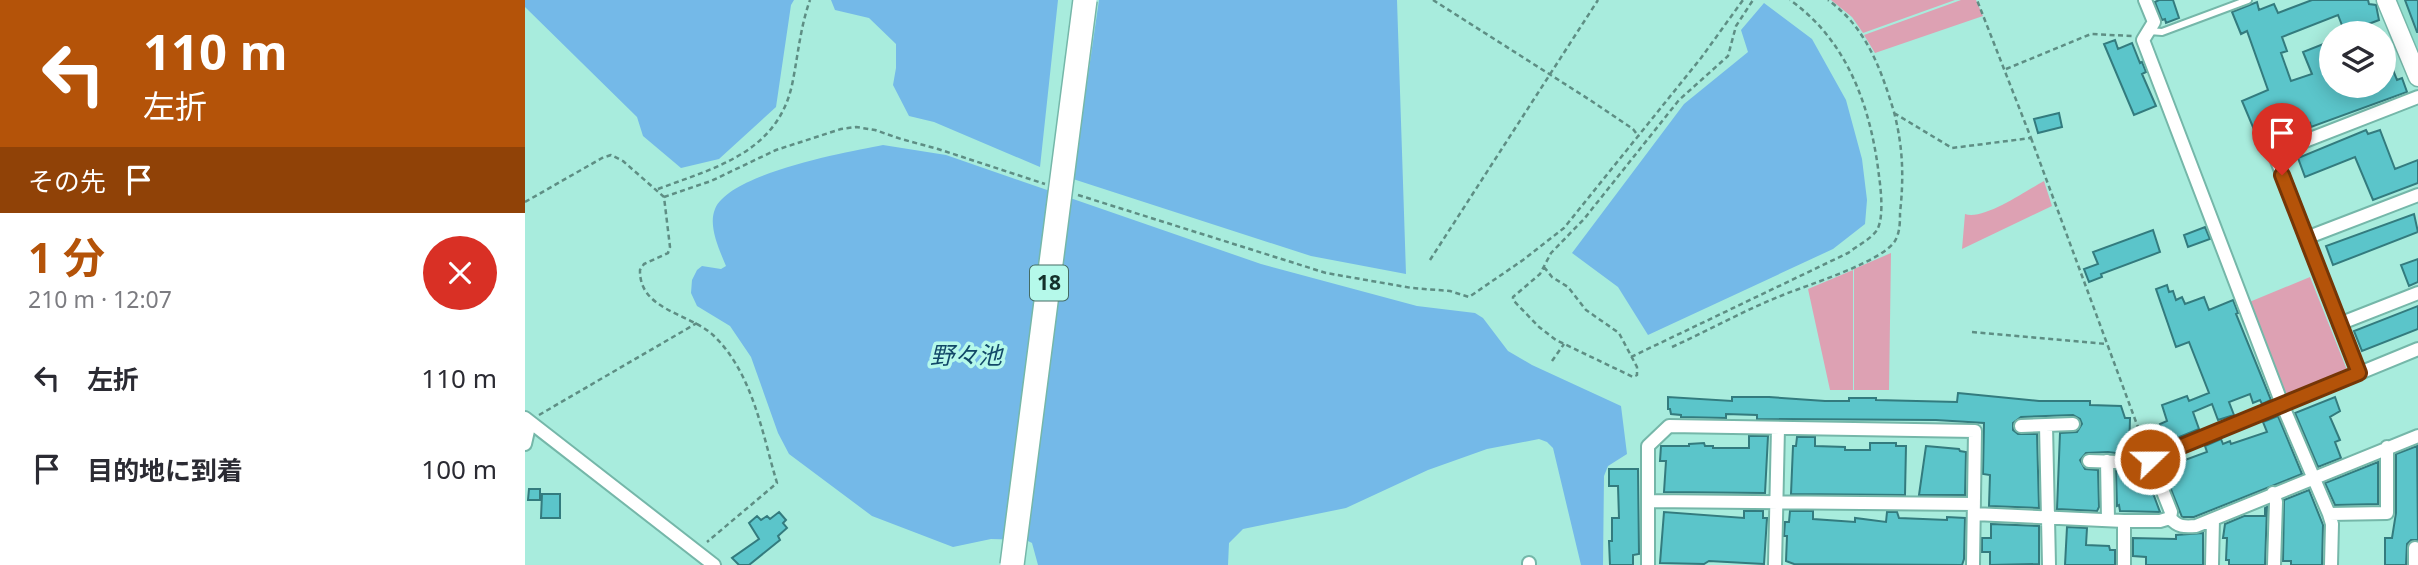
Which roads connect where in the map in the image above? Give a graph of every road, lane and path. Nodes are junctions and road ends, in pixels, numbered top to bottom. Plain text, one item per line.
1 (810, 0) edge
2 (1071, 0) edge
3 (1085, 0) edge
4 (1598, 0) edge
5 (1743, 0) edge
6 (1753, 0) edge
7 (1791, 0) edge
8 (1828, 0) edge
9 (1977, 0) edge
10 (2145, 0) edge
11 (2248, 0) edge
12 (2386, 0) edge
13 (1433, 1) edge
14 (2147, 34) junction
15 (2006, 69) junction
16 (1550, 75) junction
17 (2418, 78) edge
18 (2418, 97) edge
19 (1894, 113) junction
20 (1639, 137) junction
21 (2031, 138) junction
22 (1040, 182) dead end
23 (657, 190) junction
24 (1070, 192) dead end
25 (2418, 195) edge
26 (664, 197) junction
27 (525, 202) edge
28 (2307, 238) junction
29 (1430, 260) dead end
30 (1544, 267) junction
31 (2418, 293) edge
32 (697, 323) junction
33 (2339, 324) junction
34 (1682, 331) junction
35 (1972, 332) dead end
36 (1689, 339) junction
37 (1565, 344) junction
38 (2106, 344) junction
39 (1672, 347) dead end
40 (2418, 349) edge
41 (1632, 357) junction
42 (1552, 361) dead end
43 (2359, 373) junction
44 (2282, 404) junction
45 (528, 420) edge
46 (2073, 424) dead end
47 (2046, 425) junction
48 (2021, 426) dead end
49 (1778, 428) junction
50 (2418, 436) edge
51 (525, 444) edge
52 (2387, 447) junction
53 (2150, 459) junction
54 (2089, 461) dead end
55 (2312, 477) junction
56 (2273, 493) junction
57 (1648, 502) junction
58 (1776, 503) junction
59 (1974, 509) junction
60 (2329, 514) junction
61 (2049, 516) junction
62 (2170, 518) junction
63 (2213, 519) junction
64 (2108, 520) junction
65 (2124, 521) junction
66 (2416, 548) dead end
67 (696, 550) junction
68 (715, 565) edge
69 (998, 565) edge
70 (1012, 565) edge
71 (1648, 565) edge
72 (1775, 565) edge
73 (1973, 565) edge
74 (2049, 565) edge
75 (2124, 565) edge
76 (2212, 565) edge
77 (2274, 565) edge
78 (2331, 565) edge
79 (2415, 565) edge

1 - 23 path
2 - 69 highway, 18
3 - 70 highway, 18, bridge
4 - 16 path
5 - 20 path
6 - 30 path
7 - 34 path
8 - 19 path
9 - 15 path
10 - 14 street
11 - 14 lane
12 - 17 street
13 - 16 path
14 - 15 path
14 - 44 street
15 - 21 path
16 - 20 path
16 - 29 path
18 - 28 street
19 - 21 path
19 - 36 path
20 - 24 path
21 - 38 path
22 - 26 path
23 - 26 path
23 - 27 path
25 - 28 street
26 - 32 path
28 - 33 street
30 - 37 path
30 - 41 path
31 - 33 street
32 - 45 path
32 - 67 path
33 - 43 street
34 - 36 path
34 - 41 path
35 - 38 path
36 - 39 path
37 - 41 path
37 - 42 path
38 - 53 path
40 - 43 street
43 - 44 street
44 - 53 street
44 - 55 street
45 - 51 street
45 - 67 street
46 - 47 street
47 - 48 street
47 - 61 street
49 - 57 street
49 - 58 street
49 - 59 street
50 - 52 street
52 - 55 street
52 - 60 street
53 - 62 street
54 - 64 street
55 - 56 street
55 - 60 street
56 - 63 street
56 - 77 street
57 - 58 street
57 - 71 street
58 - 59 street
58 - 72 street
59 - 61 street
59 - 73 street
60 - 78 street
61 - 64 street
61 - 74 street
62 - 63 street
62 - 65 street
63 - 76 street
64 - 65 street
65 - 75 street
66 - 79 street
67 - 68 street

